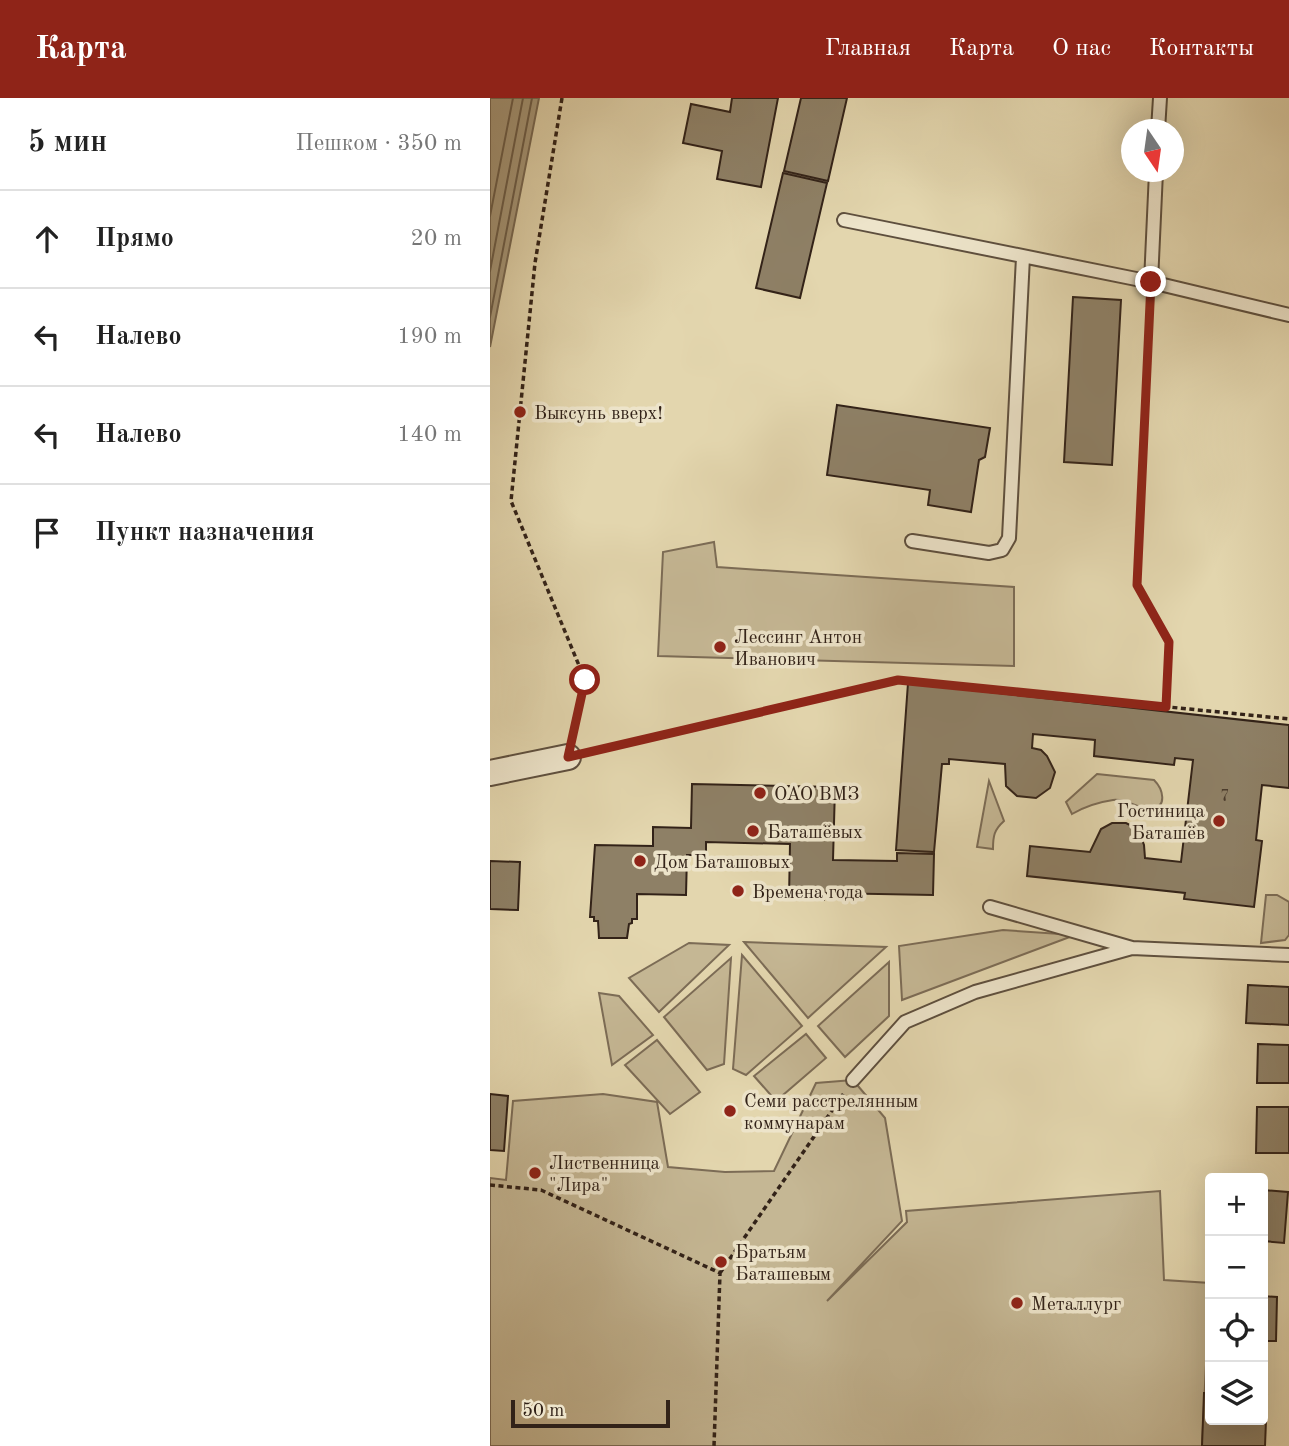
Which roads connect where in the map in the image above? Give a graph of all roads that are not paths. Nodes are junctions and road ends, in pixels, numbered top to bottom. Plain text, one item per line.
1 (1160, 98) edge
2 (1159, 119) edge
3 (1156, 182) edge
4 (844, 220) dead end
5 (1023, 257) junction
6 (1151, 282) junction
7 (1289, 315) edge
8 (912, 541) dead end
9 (568, 757) road end
10 (490, 773) edge
11 (990, 907) dead end
12 (1132, 948) junction
13 (1289, 955) edge
14 (853, 1080) road end

1 - 2 lane
3 - 6 lane
4 - 5 lane
5 - 6 lane
5 - 8 lane
6 - 7 lane
9 - 10 street
11 - 12 lane
12 - 13 lane
12 - 14 lane

